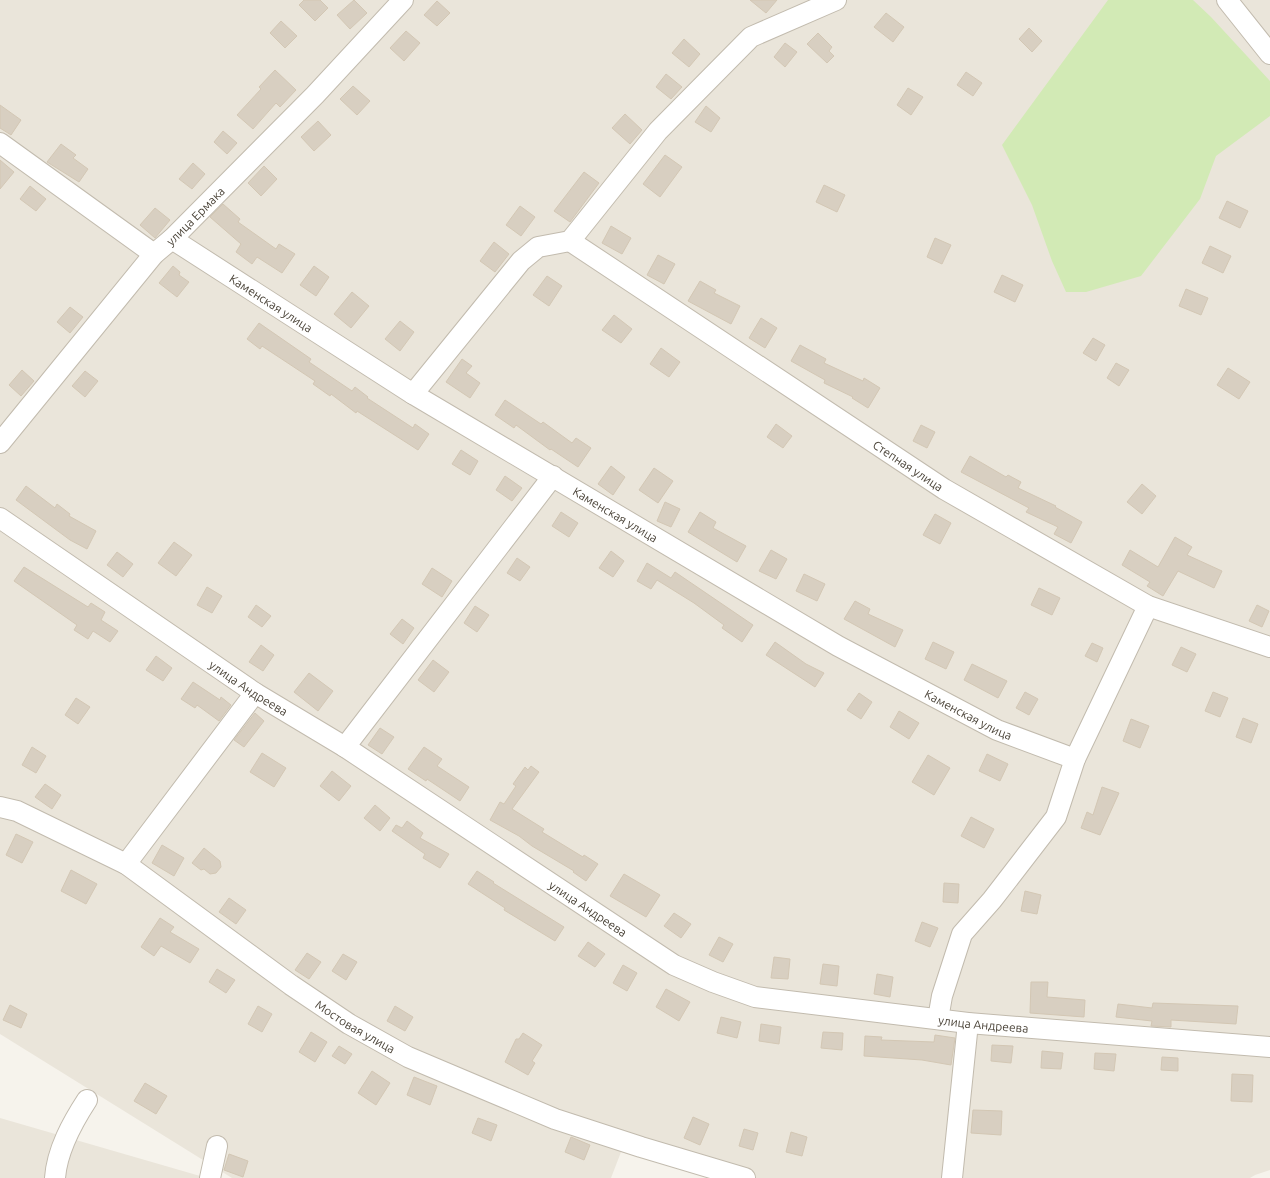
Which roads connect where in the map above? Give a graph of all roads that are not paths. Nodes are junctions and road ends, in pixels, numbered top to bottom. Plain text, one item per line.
1 (403, 0) edge
2 (836, 0) edge
3 (1226, 0) edge
4 (1270, 54) edge
5 (0, 143) edge
6 (172, 239) junction
7 (570, 241) junction
8 (154, 254) junction
9 (413, 394) junction
10 (0, 443) edge
11 (553, 476) junction
12 (0, 518) edge
13 (1148, 606) junction
14 (1270, 647) edge
15 (255, 693) junction
16 (345, 747) junction
17 (1075, 759) junction
18 (0, 807) edge
19 (126, 864) junction
20 (938, 1019) junction
21 (968, 1023) junction
22 (1270, 1047) edge
23 (87, 1100) dead end
24 (217, 1146) dead end
25 (55, 1178) edge
26 (210, 1178) edge
27 (745, 1178) edge
28 (952, 1178) edge

1 - 6 street, улица Ермака
2 - 7 street
3 - 4 street
5 - 8 street
6 - 8 street, улица Ермака
6 - 9 street, Каменская улица
7 - 9 street
7 - 13 street, Степная улица
8 - 10 street, улица Ермака
9 - 11 street, Каменская улица
11 - 16 street
11 - 17 street, Каменская улица
12 - 15 street, улица Андреева
13 - 14 street, Степная улица
13 - 17 street
15 - 16 street, улица Андреева
15 - 19 street
16 - 20 street, улица Андреева
17 - 20 street
18 - 19 street, Мостовая улица
19 - 27 street, Мостовая улица
20 - 21 street, улица Андреева
21 - 22 street, улица Андреева
21 - 28 street
23 - 25 street
24 - 26 street

